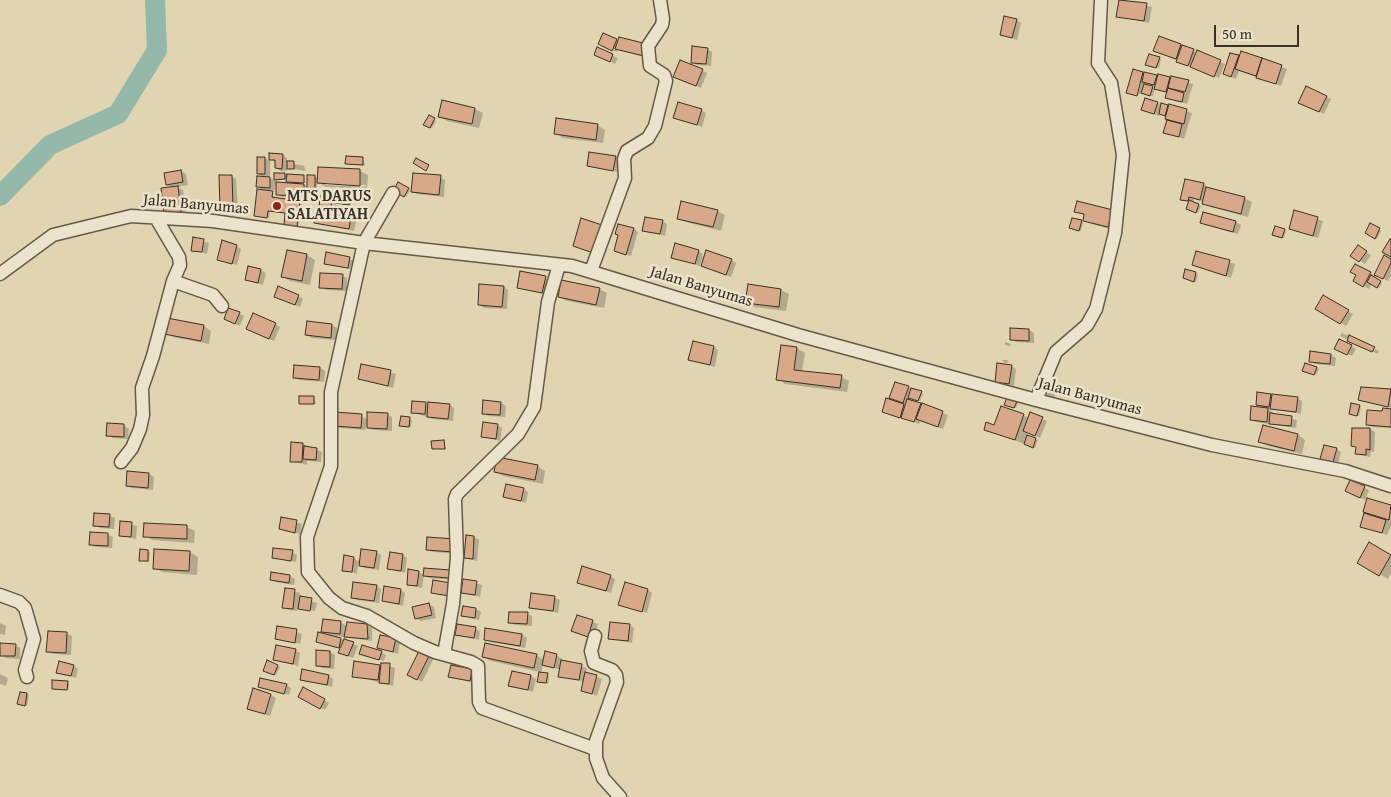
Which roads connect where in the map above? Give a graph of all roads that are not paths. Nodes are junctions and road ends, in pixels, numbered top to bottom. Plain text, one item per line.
1 (660, 0) edge
2 (1101, 0) edge
3 (393, 193) dead end
4 (156, 218) junction
5 (364, 243) junction
6 (559, 265) junction
7 (591, 270) junction
8 (0, 274) edge
9 (173, 281) junction
10 (222, 306) dead end
11 (1036, 400) junction
12 (121, 462) dead end
13 (1391, 486) edge
14 (0, 595) edge
15 (596, 636) dead end
16 (444, 654) junction
17 (27, 676) dead end
18 (595, 749) junction
19 (620, 797) edge

1 - 7 street
2 - 11 street
3 - 5 street
4 - 5 street, Jalan Banyumas
4 - 8 street, Jalan Banyumas
4 - 9 street
5 - 6 street, Jalan Banyumas
5 - 16 street
6 - 7 street, Jalan Banyumas
6 - 16 street
7 - 11 street, Jalan Banyumas
9 - 10 street
9 - 12 street
11 - 13 street, Jalan Banyumas
14 - 17 street
15 - 18 street
16 - 18 street
18 - 19 street

